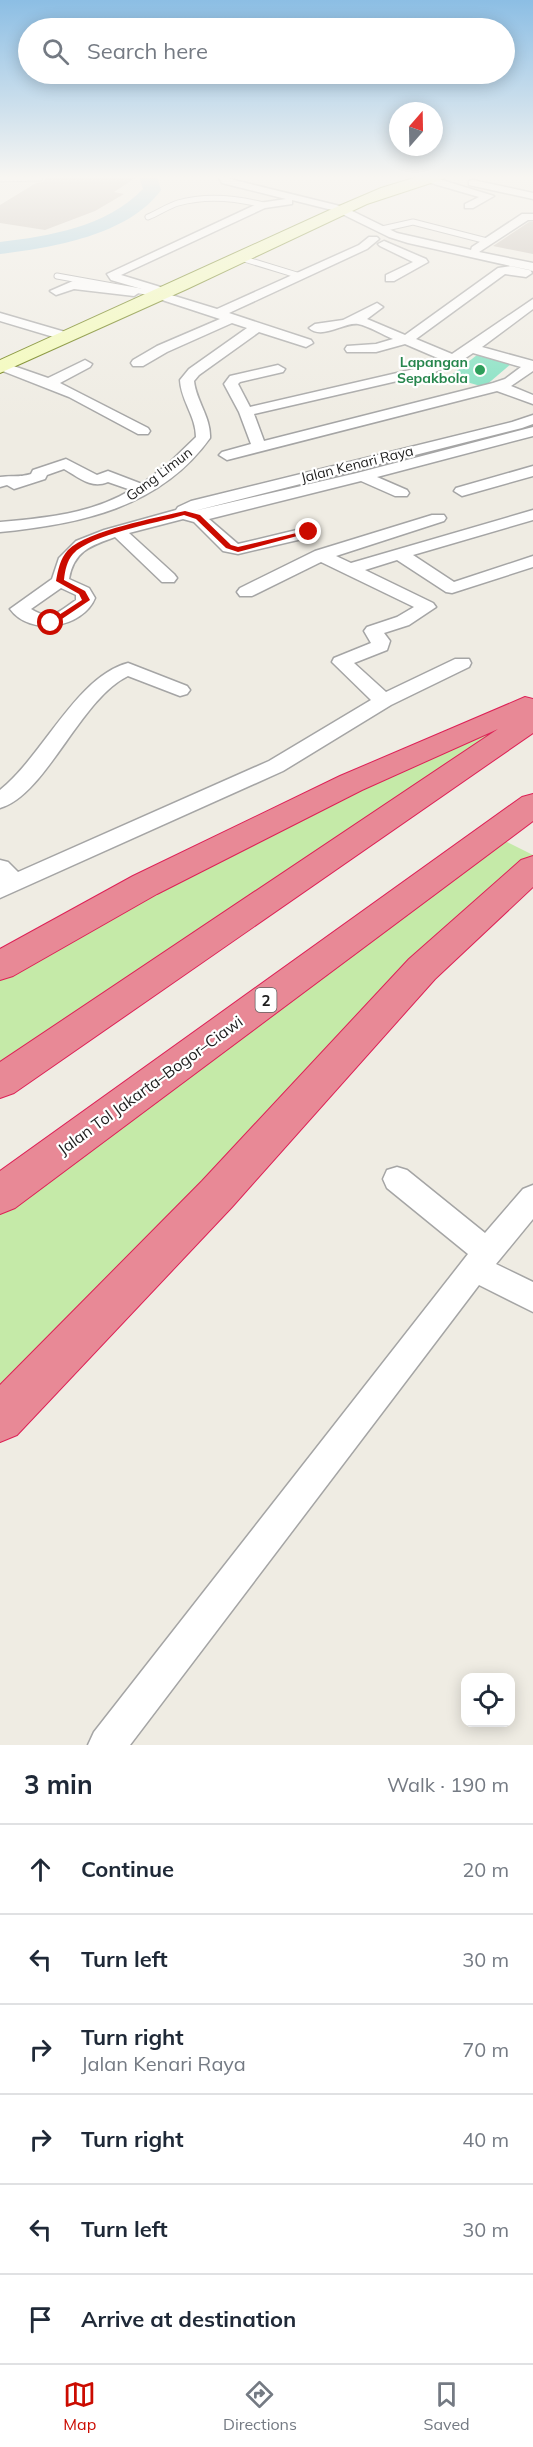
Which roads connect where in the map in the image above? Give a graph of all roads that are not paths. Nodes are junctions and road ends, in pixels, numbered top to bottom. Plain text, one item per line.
1 (147, 257) edge
2 (340, 257) edge
3 (415, 257) edge
4 (488, 257) edge
5 (516, 257) edge
6 (241, 258) joint
7 (533, 261) edge
8 (533, 267) edge
9 (533, 274) edge
10 (57, 276) dead end
11 (300, 276) junction
12 (390, 278) dead end
13 (56, 291) dead end
14 (158, 294) junction
15 (533, 303) edge
16 (377, 307) dead end
17 (217, 314) junction
18 (0, 317) edge
19 (231, 319) junction
20 (359, 320) junction
21 (257, 327) junction
22 (315, 328) dead end
23 (67, 337) junction
24 (406, 340) junction
25 (306, 343) dead end
26 (352, 349) dead end
27 (473, 349) junction
28 (453, 360) junction
29 (138, 363) dead end
30 (85, 364) dead end
31 (532, 366) edge
32 (1, 367) edge
33 (278, 369) dead end
34 (418, 372) junction
35 (51, 382) junction
36 (504, 384) junction
37 (533, 391) edge
38 (456, 397) junction
39 (533, 400) edge
40 (246, 412) junction
41 (533, 419) edge
42 (143, 431) dead end
43 (533, 431) edge
44 (259, 447) junction
45 (227, 455) dead end
46 (533, 471) edge
47 (362, 476) junction
48 (0, 482) edge
49 (141, 489) junction
50 (462, 491) dead end
51 (401, 493) dead end
52 (191, 515) junction
53 (533, 515) edge
54 (438, 518) dead end
55 (0, 527) edge
56 (118, 532) junction
57 (309, 532) dead end
58 (399, 554) junction
59 (321, 555) junction
60 (533, 561) edge
61 (352, 568) dead end
62 (168, 578) dead end
63 (60, 581) dead end
64 (246, 592) dead end
65 (462, 663) dead end
66 (180, 690) dead end
67 (384, 701) junction
68 (533, 702) edge
69 (533, 719) edge
70 (0, 801) edge
71 (533, 805) edge
72 (533, 868) edge
73 (5, 880) edge
74 (0, 966) edge
75 (0, 1082) edge
76 (397, 1179) dead end
77 (0, 1196) edge
78 (533, 1198) edge
79 (481, 1260) junction
80 (533, 1298) edge
81 (0, 1418) edge
82 (107, 1745) edge

1 - 14 street
2 - 11 street
3 - 12 street
4 - 8 street
5 - 7 street
6 - 11 lane
6 - 14 street
9 - 24 street
10 - 14 lane
11 - 17 street
13 - 14 street
14 - 17 street
14 - 23 street
15 - 27 street
16 - 20 street
17 - 19 street
18 - 23 street
19 - 21 street
19 - 29 street
20 - 22 street
20 - 24 street
21 - 25 street
21 - 49 street, Gang Limun
23 - 32 street
24 - 26 street
24 - 28 street
27 - 28 street
27 - 31 street
28 - 34 street
30 - 35 street
31 - 36 street
32 - 35 street
33 - 40 street
34 - 38 street
34 - 40 street
35 - 42 street
36 - 37 street
36 - 38 street
36 - 39 street
38 - 44 street
40 - 44 street
41 - 52 street, Jalan Kenari Raya
43 - 47 street, Jalan Kenari Raya
44 - 45 street
46 - 50 street
47 - 51 street
47 - 52 street, Jalan Kenari Raya
48 - 49 street
49 - 55 street, Gang Limun
52 - 56 street, Jalan Kenari Raya
52 - 57 street
53 - 58 street
54 - 59 street
56 - 62 street
56 - 63 street, Jalan Kenari Raya
58 - 60 street
58 - 61 street
59 - 64 street
59 - 67 street
65 - 67 street
66 - 70 street
67 - 73 street
68 - 74 highway
69 - 75 highway
71 - 77 highway, Jalan Tol Jakarta–Bogor–Ciawi / 2
72 - 81 highway
76 - 79 street
78 - 79 street
79 - 80 street
79 - 82 street

